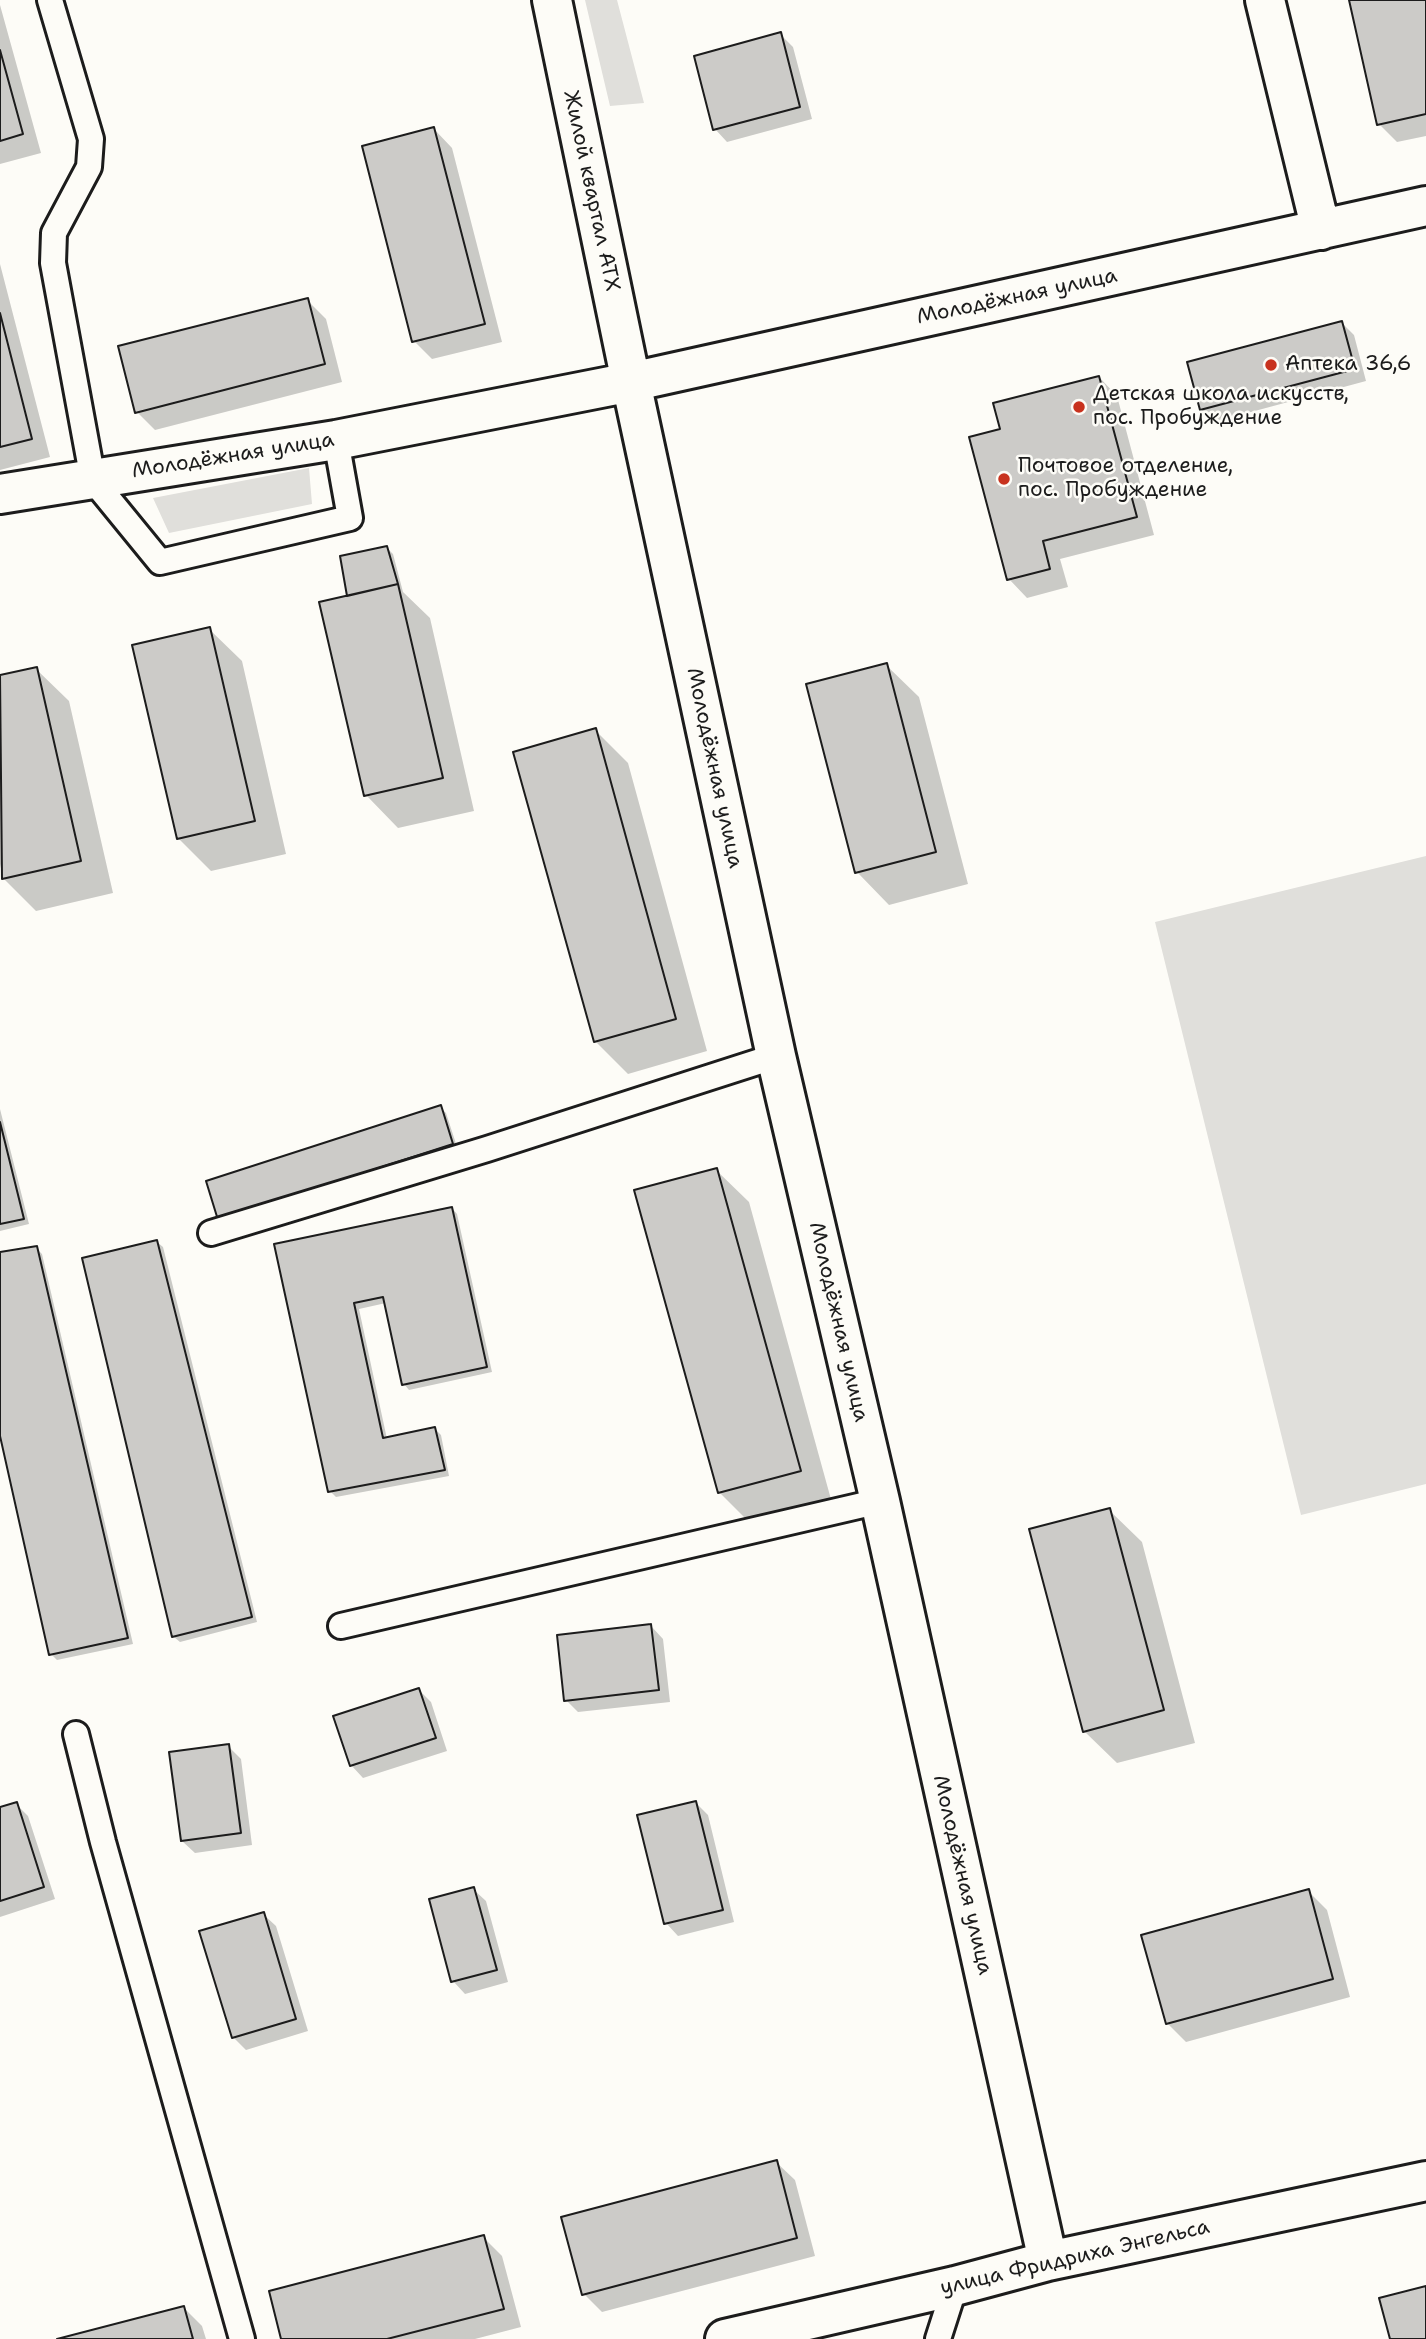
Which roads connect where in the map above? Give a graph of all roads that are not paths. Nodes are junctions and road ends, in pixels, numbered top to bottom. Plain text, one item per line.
1 (50, 0) edge
2 (552, 0) edge
3 (1265, 0) edge
4 (1426, 206) edge
5 (1321, 230) junction
6 (631, 382) junction
7 (337, 440) junction
8 (93, 480) junction
9 (0, 494) edge
10 (776, 1056) junction
11 (211, 1233) dead end
12 (880, 1501) junction
13 (341, 1626) dead end
14 (76, 1734) dead end
15 (1426, 2181) edge
16 (1048, 2261) junction
17 (955, 2286) junction
18 (242, 2339) edge
19 (725, 2339) edge
20 (938, 2339) edge

1 - 8 lane
2 - 6 street, Жилой квартал АТХ
3 - 5 street
4 - 5 street, Молодёжная улица
5 - 6 street, Молодёжная улица
6 - 7 street, Молодёжная улица
6 - 10 street, Молодёжная улица
7 - 8 street, Молодёжная улица
7 - 8 lane
8 - 9 street, Молодёжная улица
10 - 11 lane
10 - 12 street, Молодёжная улица
12 - 13 lane
12 - 16 street, Молодёжная улица
14 - 18 lane
15 - 16 street, улица Фридриха Энгельса
16 - 17 street, улица Фридриха Энгельса
17 - 19 street, улица Фридриха Энгельса
17 - 20 lane

